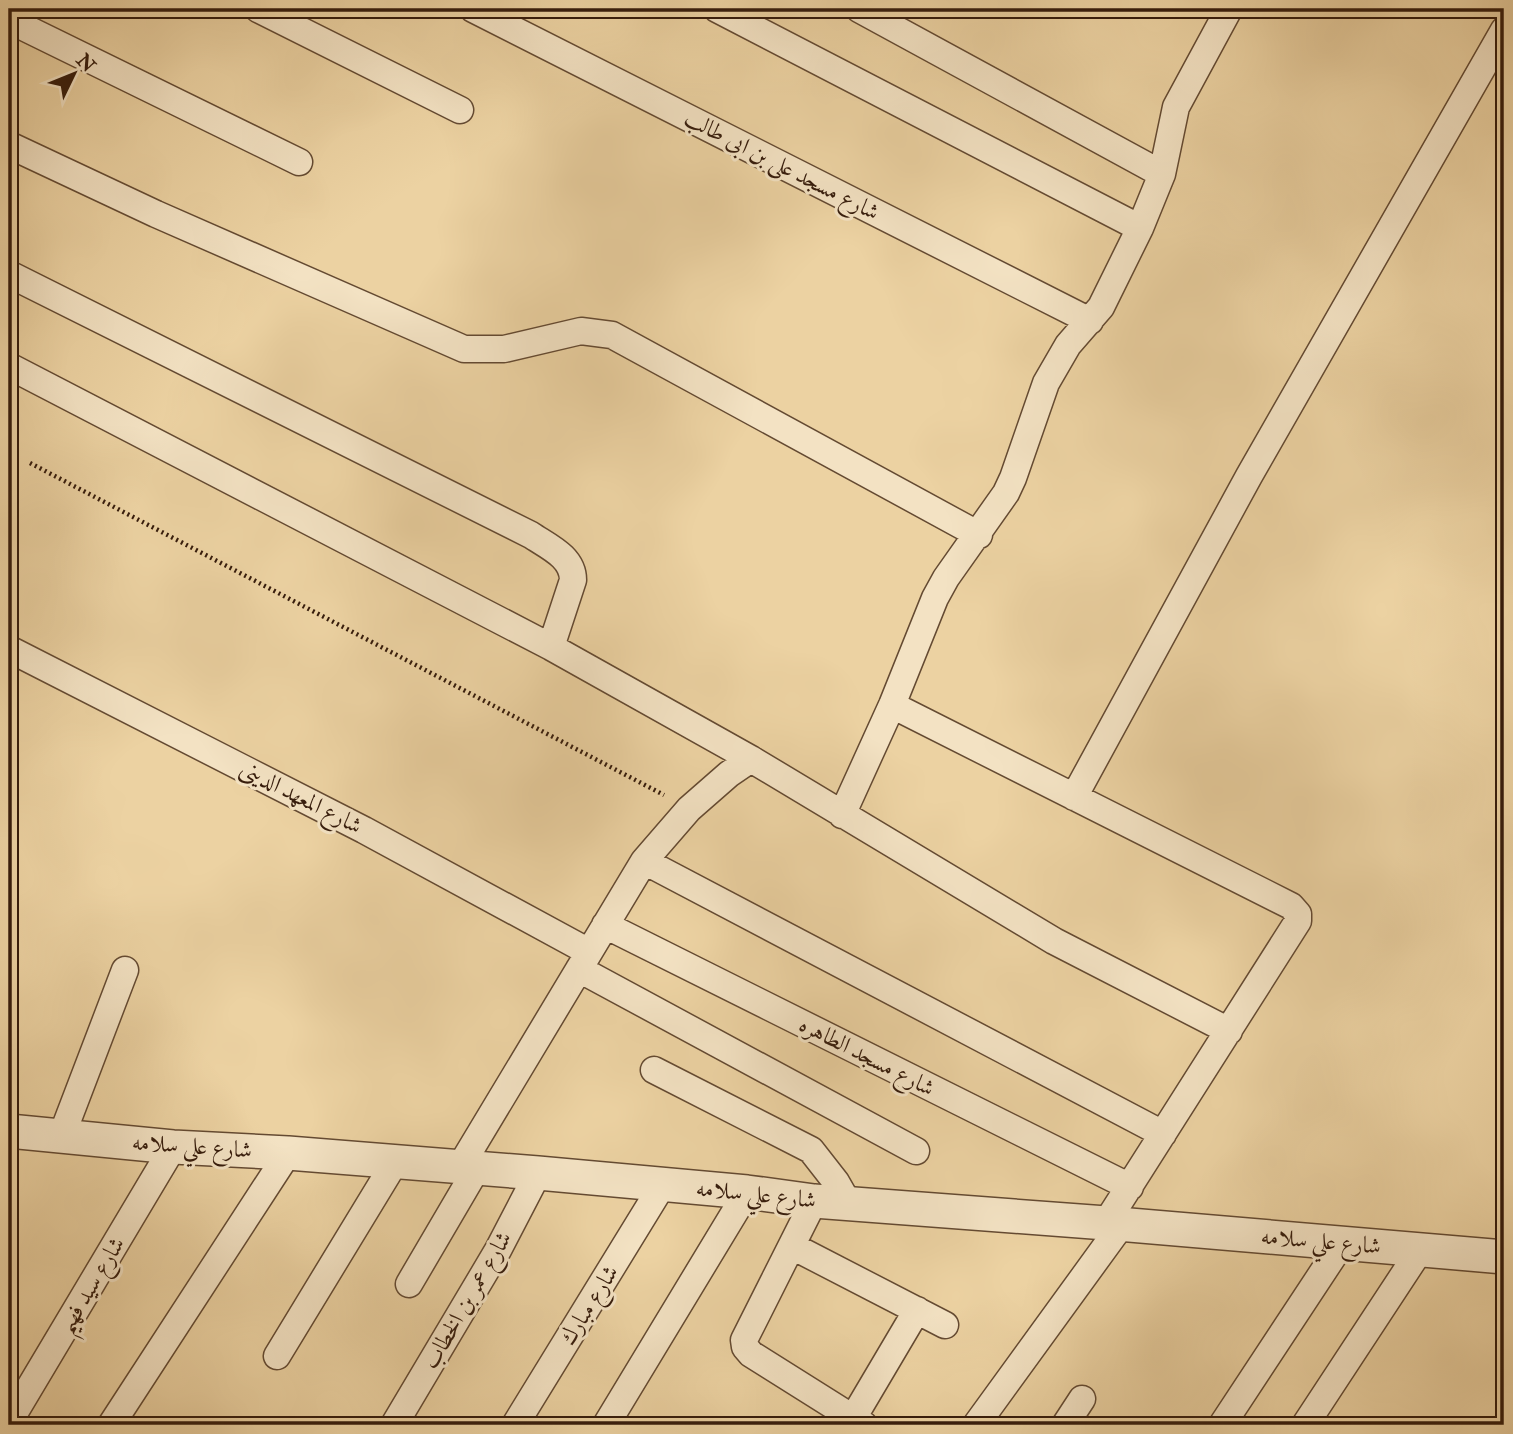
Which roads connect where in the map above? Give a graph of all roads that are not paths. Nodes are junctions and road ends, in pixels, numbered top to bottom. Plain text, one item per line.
1 (258, 9) edge
2 (473, 9) edge
3 (718, 9) edge
4 (859, 9) edge
5 (1229, 9) edge
6 (9, 20) edge
7 (1504, 30) edge
8 (460, 110) dead end
9 (9, 145) edge
10 (299, 162) dead end
11 (1163, 174) junction
12 (1139, 228) junction
13 (9, 274) edge
14 (1090, 321) junction
15 (9, 366) edge
16 (979, 535) junction
17 (551, 647) junction
18 (9, 649) edge
19 (892, 705) junction
20 (751, 759) junction
21 (1074, 797) junction
22 (842, 815) junction
23 (644, 862) junction
24 (605, 925) junction
25 (584, 961) junction
26 (125, 970) dead end
27 (1229, 1031) junction
28 (654, 1070) dead end
29 (9, 1131) edge
30 (1163, 1134) junction
31 (62, 1135) junction
32 (173, 1147) junction
33 (916, 1151) dead end
34 (288, 1153) junction
35 (395, 1161) junction
36 (468, 1168) junction
37 (538, 1173) junction
38 (663, 1184) junction
39 (1130, 1187) junction
40 (747, 1192) junction
41 (814, 1201) junction
42 (848, 1203) junction
43 (1114, 1224) junction
44 (1342, 1243) junction
45 (792, 1246) junction
46 (1420, 1250) junction
47 (1503, 1255) edge
48 (409, 1284) dead end
49 (917, 1310) junction
50 (945, 1325) dead end
51 (277, 1356) dead end
52 (1082, 1399) dead end
53 (9, 1422) edge
54 (855, 1423) edge
55 (111, 1425) edge
56 (394, 1425) edge
57 (515, 1425) edge
58 (606, 1425) edge
59 (976, 1425) edge
60 (1065, 1425) edge
61 (1222, 1425) edge
62 (1305, 1425) edge

1 - 8 street
2 - 14 street, شارع مسجد على بن ابى طالب
3 - 12 street
4 - 11 street
5 - 11 street
6 - 10 street
7 - 21 street
9 - 16 street
11 - 12 street
12 - 14 street
13 - 17 street
14 - 16 street
15 - 17 street
16 - 19 street
17 - 20 street
18 - 25 street, شارع المعهد الدينى
19 - 21 street
19 - 22 street
20 - 22 street
20 - 23 street
21 - 27 street
22 - 27 street
23 - 24 street
23 - 30 street
24 - 25 street
24 - 39 street, شارع مسجد الطاهره
25 - 33 street, شارع المعهد الدينى
25 - 36 street
26 - 31 street
27 - 30 street
28 - 42 street
29 - 31 street, شارع علي سلامه
30 - 39 street
31 - 32 street, شارع علي سلامه
32 - 34 street, شارع علي سلامه
32 - 53 street, شارع سيد فهيم
34 - 35 street, شارع علي سلامه
34 - 55 street
35 - 36 street, شارع علي سلامه
35 - 51 street
36 - 37 street, شارع علي سلامه
36 - 48 street
37 - 38 street, شارع علي سلامه
37 - 56 street, شارع عمر بن الخطاب
38 - 40 street, شارع علي سلامه
38 - 57 street, شارع مبارك
39 - 43 street
40 - 41 street, شارع علي سلامه
40 - 58 street
41 - 42 street, شارع علي سلامه
41 - 45 street
42 - 43 street, شارع علي سلامه
43 - 44 street, شارع علي سلامه
43 - 59 street
44 - 46 street, شارع علي سلامه
44 - 61 street
45 - 49 street
45 - 54 street
46 - 47 street, شارع علي سلامه
46 - 62 street
49 - 50 street
49 - 54 street
52 - 60 street

